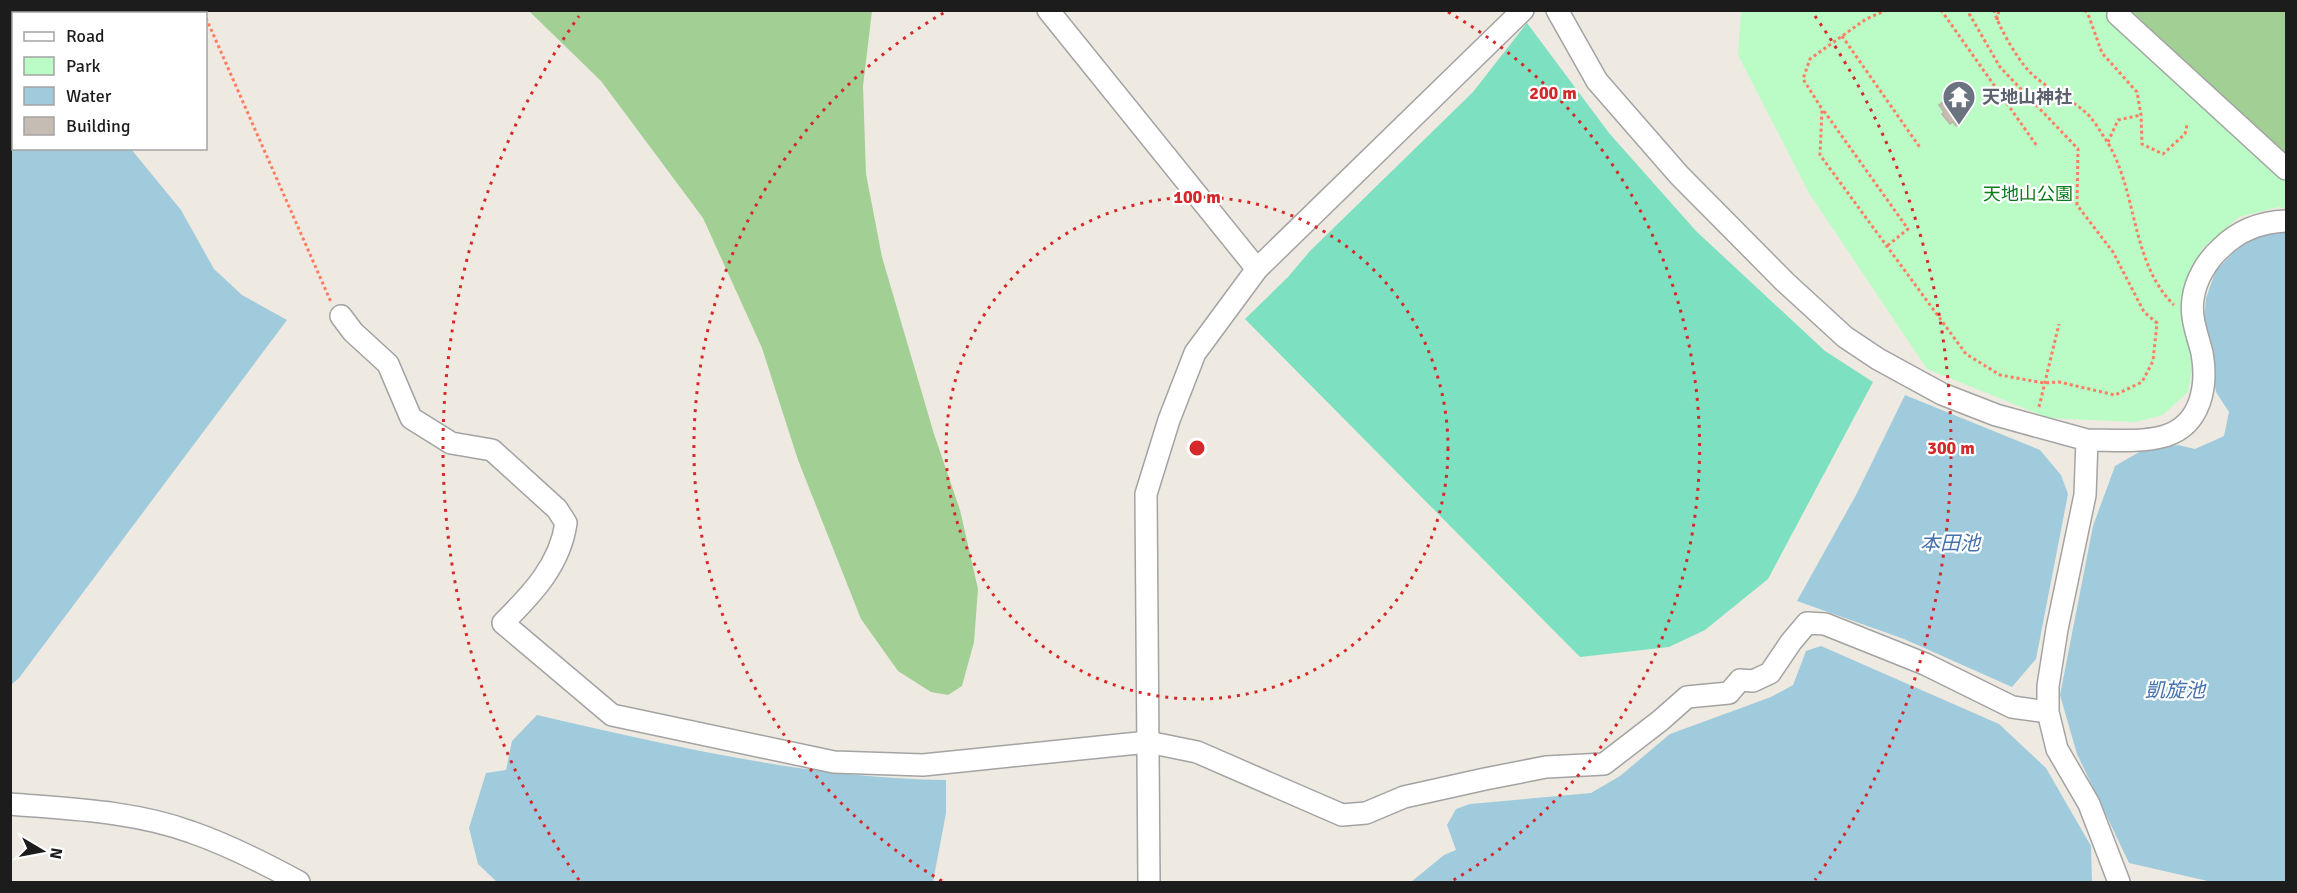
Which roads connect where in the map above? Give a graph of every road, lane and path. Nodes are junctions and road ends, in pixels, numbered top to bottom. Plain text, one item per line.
1 (1048, 10) edge
2 (1523, 10) edge
3 (1557, 10) edge
4 (1887, 10) edge
5 (1941, 10) edge
6 (1966, 10) edge
7 (1994, 10) edge
8 (1999, 10) edge
9 (2085, 10) edge
10 (2120, 10) edge
11 (207, 20) edge
12 (1997, 21) junction
13 (1842, 36) junction
14 (1822, 109) junction
15 (2141, 115) junction
16 (2187, 125) dead end
17 (2108, 142) junction
18 (2037, 146) dead end
19 (1921, 150) dead end
20 (2286, 169) edge
21 (2286, 221) edge
22 (1887, 246) junction
23 (1257, 269) junction
24 (341, 315) joint
25 (2059, 324) dead end
26 (2194, 325) junction
27 (2044, 383) junction
28 (2034, 426) junction
29 (2087, 440) junction
30 (2048, 712) junction
31 (1148, 742) junction
32 (10, 804) edge
33 (299, 882) edge
34 (1149, 882) edge
35 (2119, 882) edge

1 - 23 street
2 - 23 street
3 - 28 street
4 - 13 path
5 - 18 path
6 - 27 path
7 - 12 path
8 - 12 path
9 - 15 path
10 - 20 street
11 - 24 path
12 - 17 path
13 - 14 path
13 - 19 path
14 - 22 path
14 - 22 path
15 - 16 path
15 - 17 path
17 - 26 path
21 - 26 street
22 - 27 path
23 - 31 street
24 - 31 street
25 - 27 path
26 - 29 street
27 - 28 path
28 - 29 street
29 - 30 street
30 - 31 street
30 - 35 street
31 - 34 street
32 - 33 street

